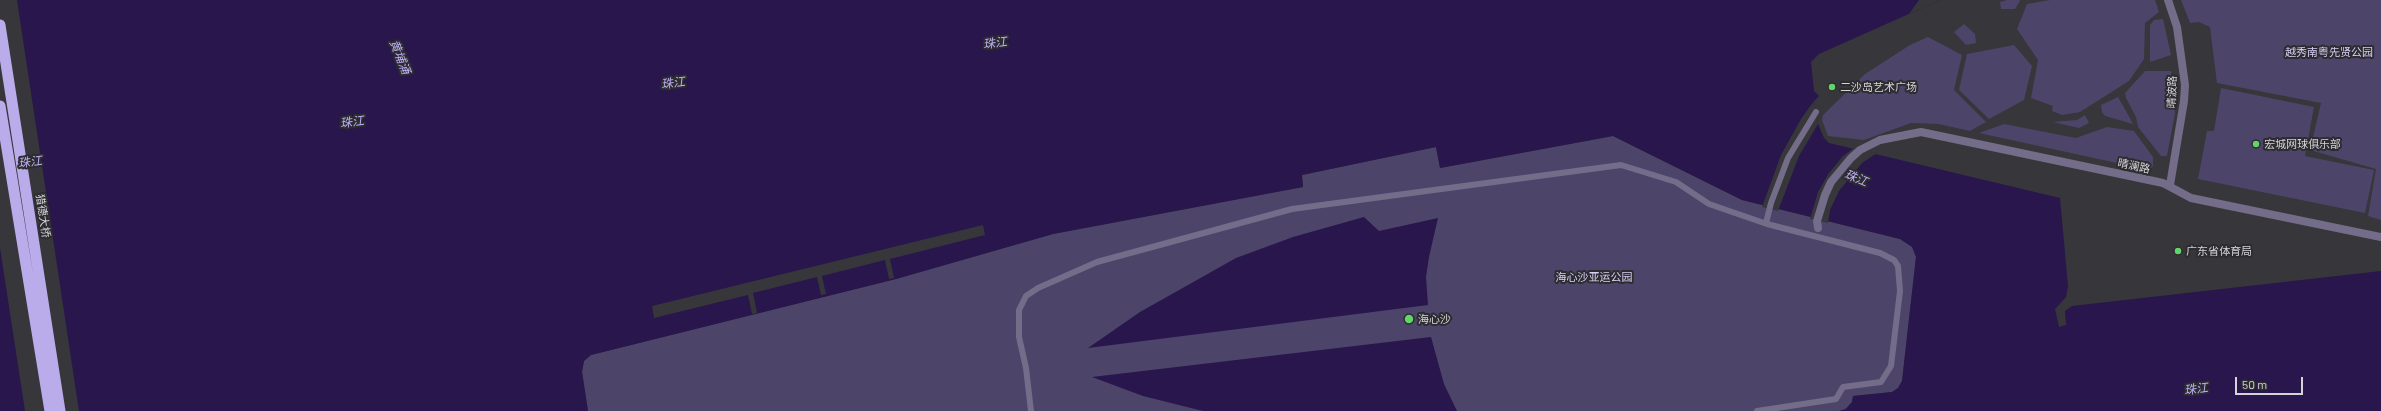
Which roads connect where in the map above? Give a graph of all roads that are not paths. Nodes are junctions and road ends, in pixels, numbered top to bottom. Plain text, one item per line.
1 (2168, 0) edge
2 (0, 25) edge
3 (0, 106) edge
4 (1816, 112) dead end
5 (2170, 185) junction
6 (1766, 223) junction
7 (1818, 228) joint
8 (1820, 236) junction
9 (2381, 237) edge
10 (50, 411) edge
11 (60, 411) edge
12 (1031, 411) edge
13 (1757, 411) edge

1 - 5 street, 晴波路
2 - 11 highway, 猎德大桥, bridge
3 - 10 highway, bridge
4 - 6 street
5 - 7 street, 晴澜路
5 - 9 street, 晴澜路
6 - 8 street
6 - 12 street
7 - 8 street
8 - 13 street

